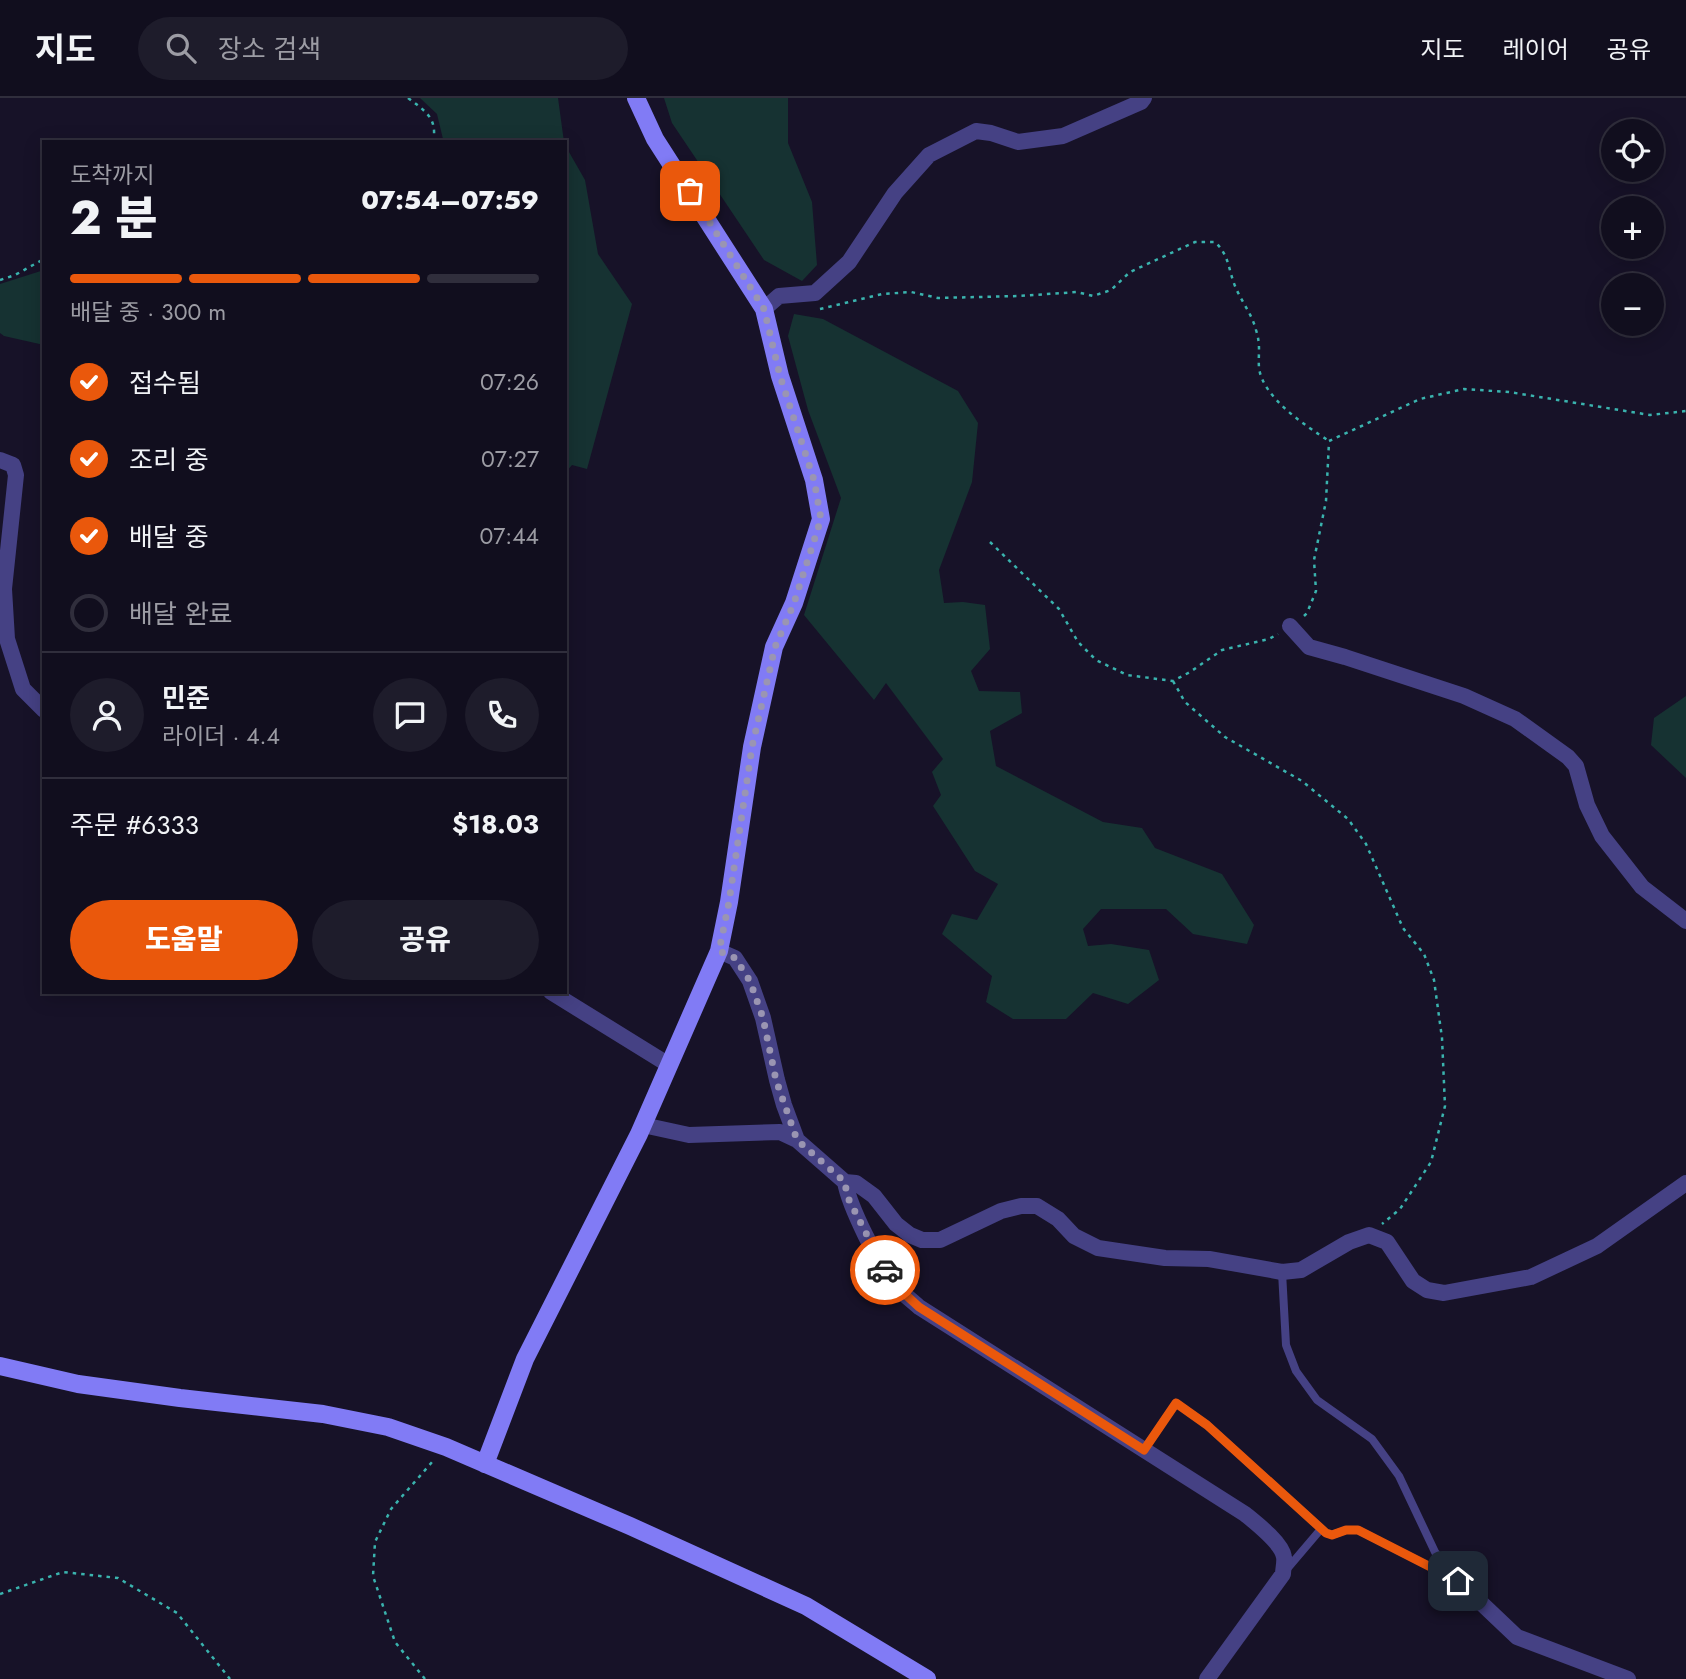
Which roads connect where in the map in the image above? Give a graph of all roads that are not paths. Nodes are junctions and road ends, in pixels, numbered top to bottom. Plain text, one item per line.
1 (636, 98) edge
2 (1144, 98) edge
3 (764, 309) junction
4 (0, 460) edge
5 (1290, 626) road end
6 (42, 708) edge
7 (1686, 921) edge
8 (719, 951) junction
9 (554, 994) edge
10 (669, 1065) junction
11 (643, 1125) junction
12 (797, 1140) junction
13 (845, 1182) junction
14 (1686, 1182) edge
15 (1282, 1272) junction
16 (0, 1366) edge
17 (1144, 1450) junction
18 (485, 1464) junction
19 (1321, 1529) junction
20 (1283, 1574) junction
21 (1458, 1581) junction
22 (927, 1679) edge
23 (1207, 1679) edge
24 (1628, 1679) edge

1 - 3 street
2 - 3 street
3 - 8 street
4 - 6 street
5 - 7 street
8 - 10 street
8 - 12 street
9 - 10 street
10 - 11 street
11 - 12 street
11 - 18 street
12 - 13 street
13 - 15 street
13 - 17 street
14 - 15 street
15 - 21 lane
16 - 18 street
17 - 19 lane
17 - 20 street
18 - 22 street
19 - 20 lane
19 - 21 lane
20 - 23 street
21 - 24 street

